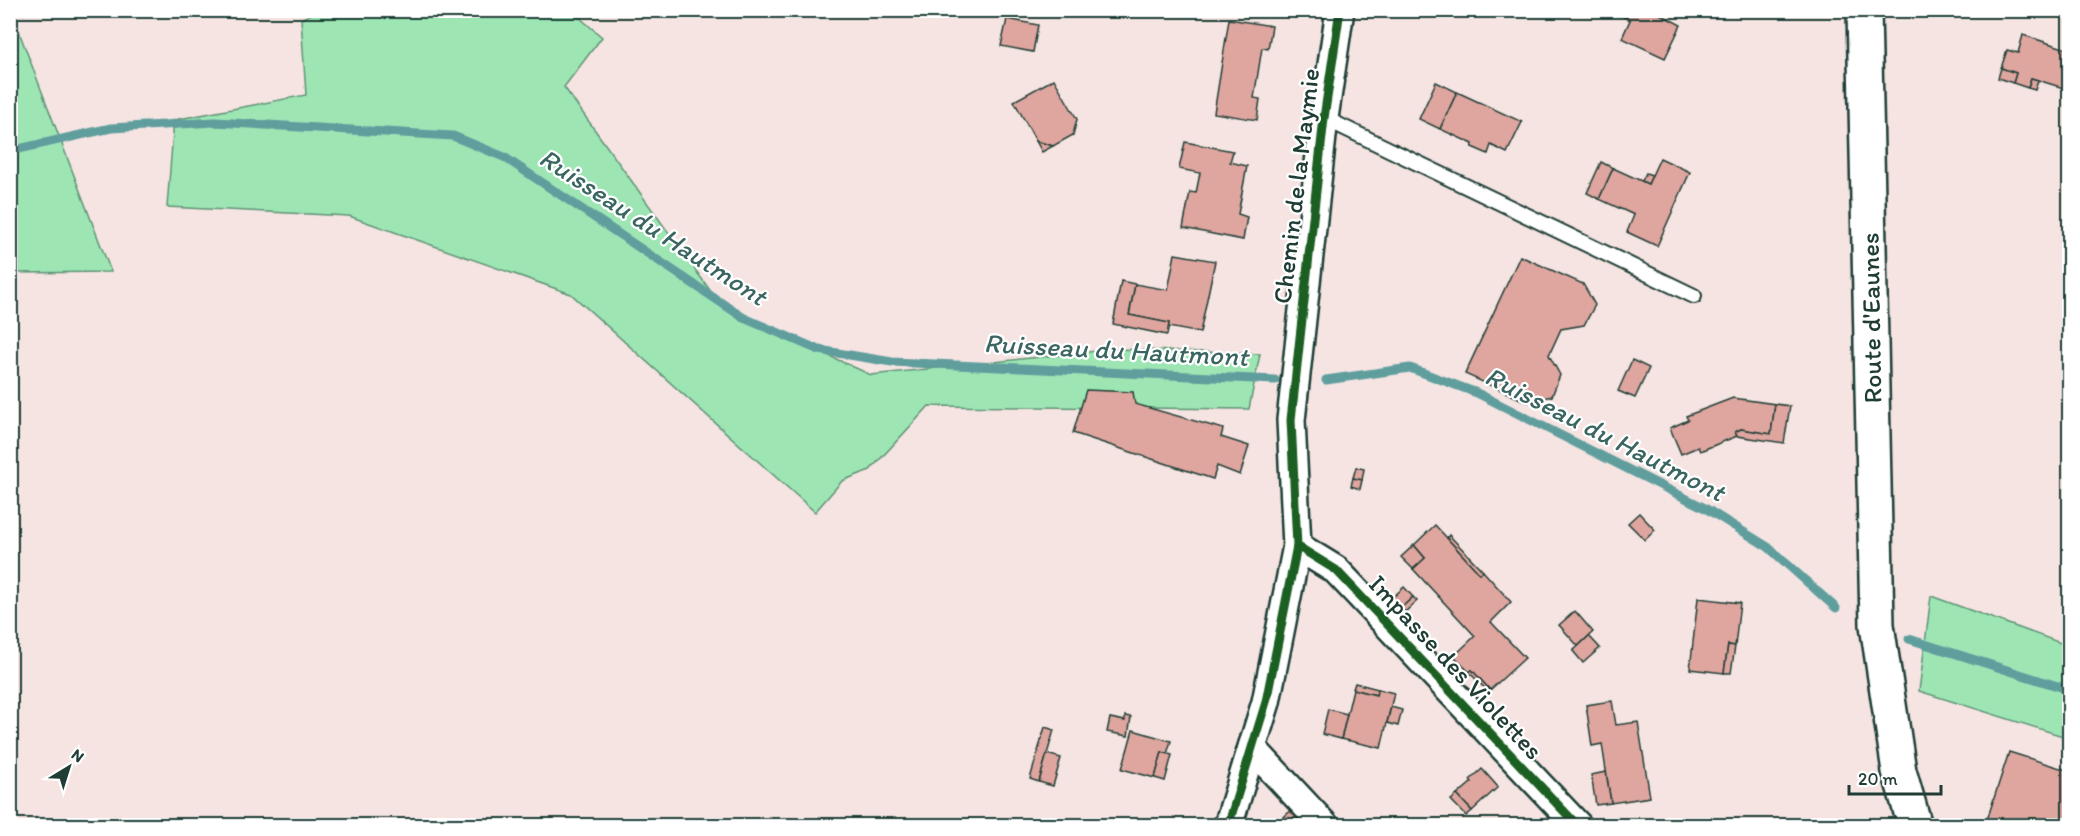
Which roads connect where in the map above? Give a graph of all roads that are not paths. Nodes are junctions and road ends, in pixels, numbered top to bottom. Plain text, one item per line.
1 (1340, 10) edge
2 (1864, 10) edge
3 (1324, 118) junction
4 (1694, 296) dead end
5 (1297, 546) junction
6 (1252, 748) junction
7 (1228, 825) edge
8 (1325, 825) edge
9 (1578, 825) edge
10 (1915, 825) edge

1 - 3 street, Chemin de la Maymie
2 - 10 main road, Route d'Eaunes
3 - 4 lane
3 - 5 street, Chemin de la Maymie
5 - 6 street, Chemin de la Maymie
5 - 9 street, Impasse des Violettes
6 - 7 street, Chemin de la Maymie
6 - 8 street

